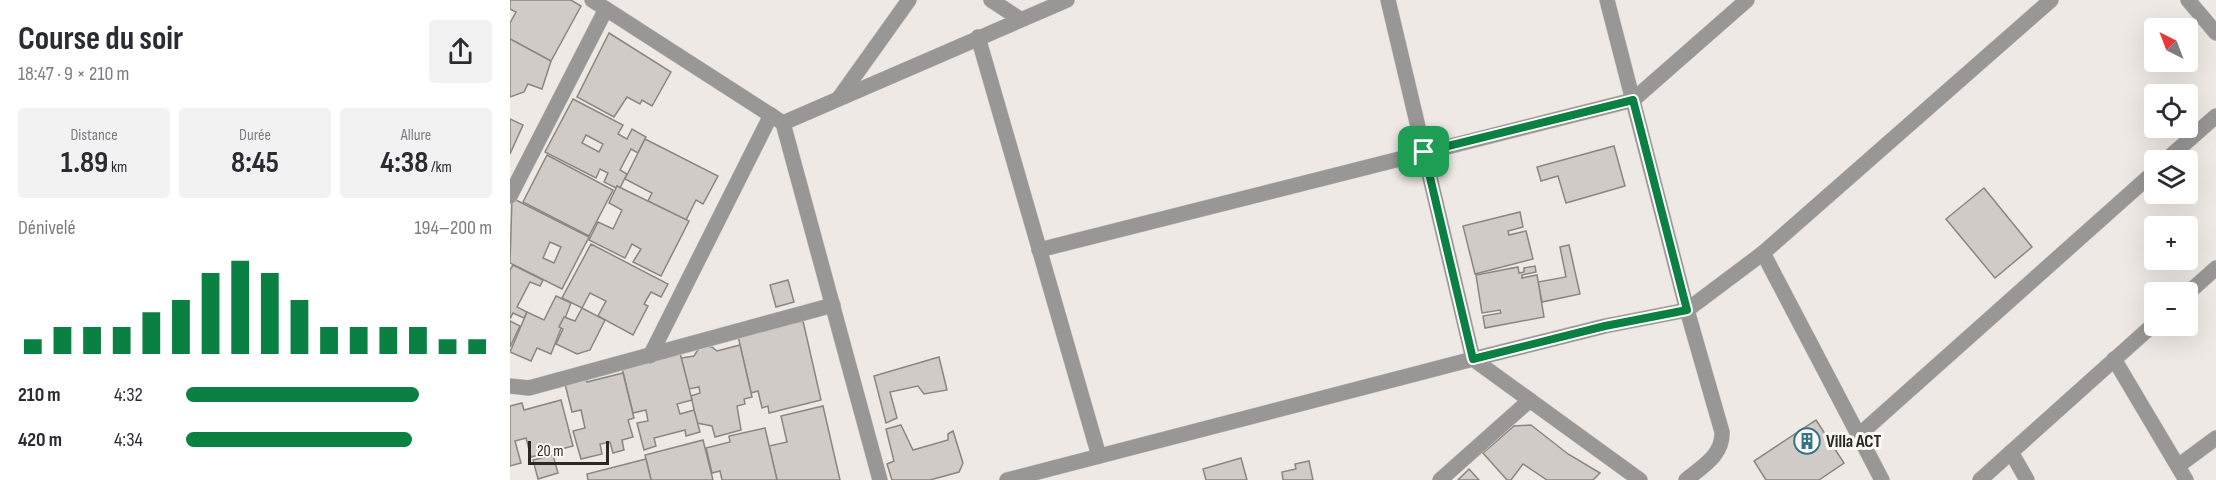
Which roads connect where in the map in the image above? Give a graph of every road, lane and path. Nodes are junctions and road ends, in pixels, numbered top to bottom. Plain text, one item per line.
1 (592, 0) edge
2 (909, 0) edge
3 (991, 0) edge
4 (1067, 0) edge
5 (1388, 0) edge
6 (1607, 0) edge
7 (1748, 0) edge
8 (2051, 0) edge
9 (2188, 0) edge
10 (606, 9) junction
11 (1020, 19) junction
12 (2216, 33) edge
13 (978, 37) junction
14 (838, 98) junction
15 (1633, 100) junction
16 (2216, 116) edge
17 (777, 119) junction
18 (2177, 150) edge
19 (1424, 152) junction
20 (2144, 181) edge
21 (510, 196) edge
22 (1040, 250) junction
23 (1763, 253) junction
24 (2216, 268) edge
25 (2198, 284) edge
26 (833, 304) junction
27 (1687, 310) junction
28 (2144, 333) edge
29 (650, 356) junction
30 (1473, 359) junction
31 (2114, 359) junction
32 (510, 386) edge
33 (1530, 400) junction
34 (1858, 435) junction
35 (2216, 438) edge
36 (2011, 452) junction
37 (1099, 456) junction
38 (2178, 466) junction
39 (880, 480) edge
40 (1007, 480) edge
41 (1440, 480) edge
42 (1640, 480) edge
43 (1686, 480) edge
44 (1882, 480) edge
45 (1980, 480) edge
46 (2028, 480) edge
47 (2186, 480) edge

1 - 10 street
2 - 14 street
3 - 11 street
4 - 11 street
5 - 19 street
6 - 15 street
7 - 15 street
8 - 23 street
9 - 12 street
10 - 17 street
10 - 21 street
11 - 13 street
13 - 14 street
13 - 22 street
14 - 17 street
15 - 19 street
15 - 27 street
16 - 18 street
17 - 26 street
17 - 29 street
19 - 22 street
19 - 30 street
20 - 34 street
22 - 37 street
23 - 27 street
23 - 34 street
24 - 25 street
26 - 29 street
26 - 39 street
27 - 30 street
27 - 43 street
28 - 31 street
29 - 32 street
30 - 33 street
30 - 37 street
31 - 36 street
31 - 38 street
33 - 41 street
33 - 42 street
34 - 44 street
35 - 38 street
36 - 45 street
36 - 46 street
37 - 40 street
38 - 47 street

